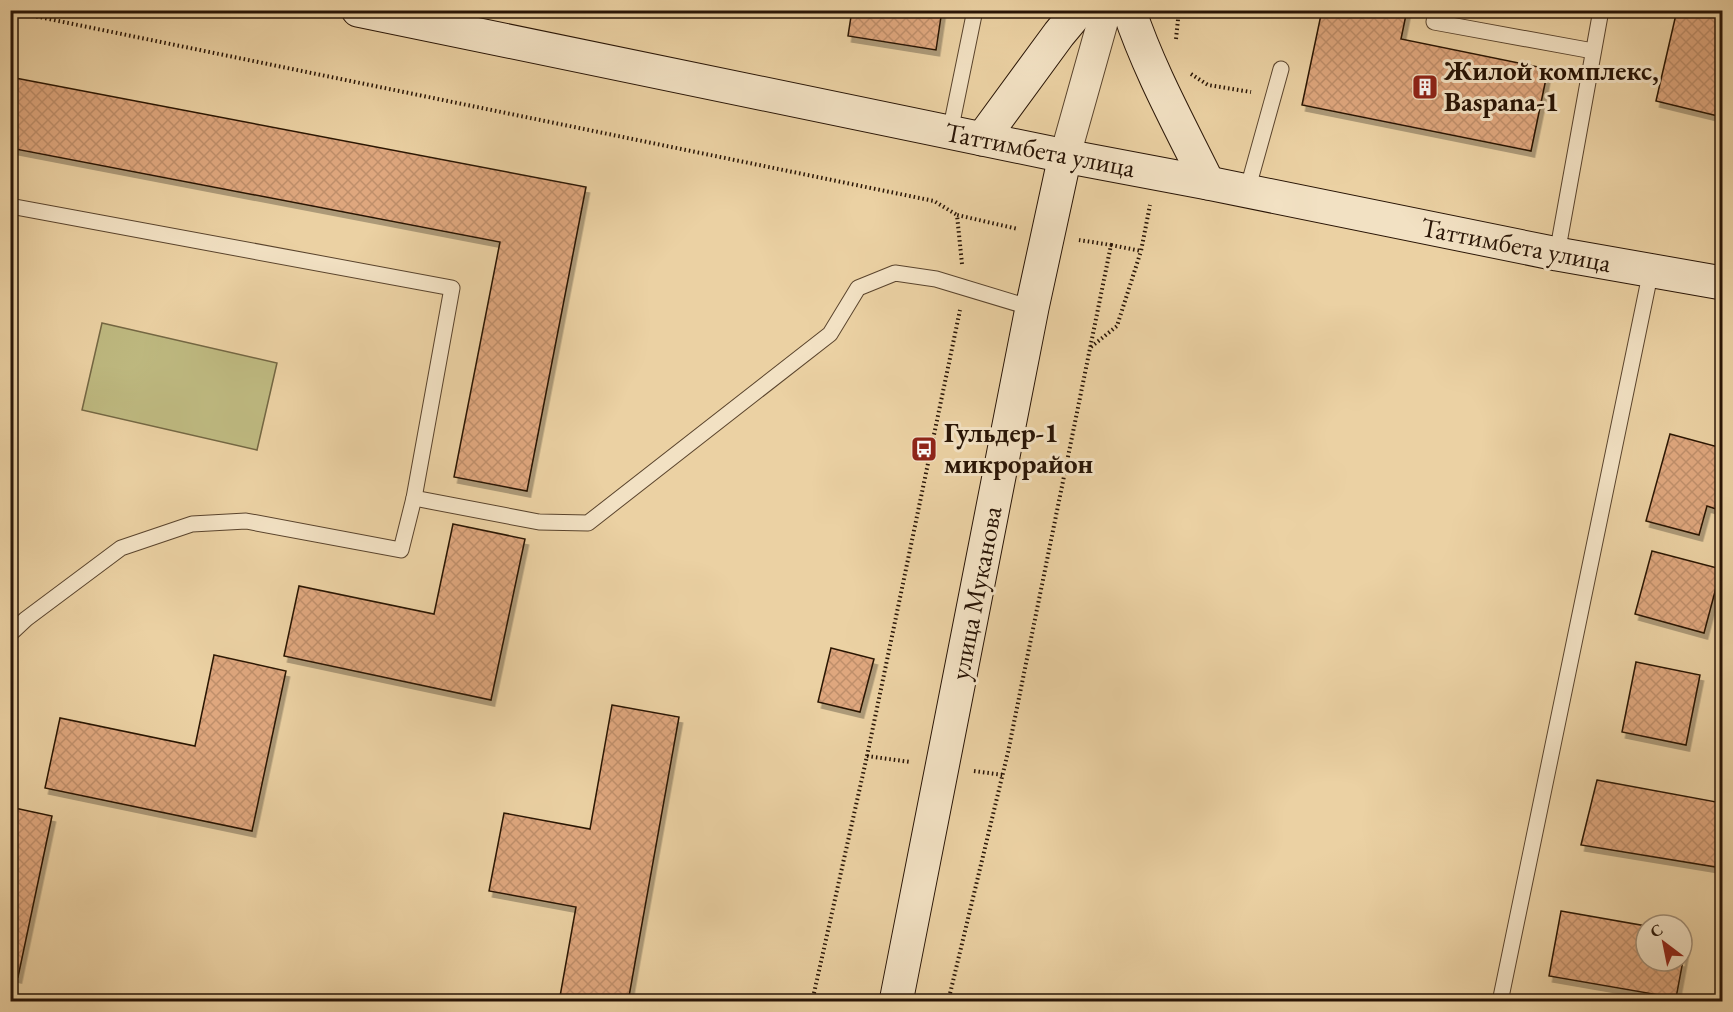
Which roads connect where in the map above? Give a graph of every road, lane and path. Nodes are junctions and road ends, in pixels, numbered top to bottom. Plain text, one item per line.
1 (358, 10) edge
2 (975, 10) edge
3 (1079, 10) edge
4 (1106, 10) edge
5 (1129, 10) edge
6 (1179, 10) edge
7 (1436, 10) edge
8 (1601, 10) edge
9 (10, 11) edge
10 (416, 16) edge
11 (1176, 41) dead end
12 (1593, 51) junction
13 (1183, 69) dead end
14 (1281, 69) dead end
15 (1273, 96) junction
16 (950, 132) junction
17 (982, 139) junction
18 (1065, 156) junction
19 (1156, 173) junction
20 (1208, 183) junction
21 (1248, 191) junction
22 (10, 206) edge
23 (957, 215) junction
24 (1048, 235) junction
25 (1111, 245) junction
26 (1141, 251) junction
27 (1557, 254) junction
28 (1651, 270) junction
29 (1722, 283) edge
30 (964, 287) junction
31 (1032, 308) junction
32 (1090, 348) junction
33 (414, 498) junction
34 (10, 634) edge
35 (812, 1002) edge
36 (896, 1002) edge
37 (948, 1002) edge
38 (1500, 1002) edge

1 - 10 main road, Таттимбета улица
2 - 16 lane
3 - 17 main road
4 - 18 street, улица Муканова
5 - 20 main road
6 - 11 path
7 - 12 lane
8 - 12 lane
9 - 23 path
10 - 16 main road, Таттимбета улица
12 - 27 lane
13 - 15 path
14 - 15 lane
15 - 21 lane
16 - 17 main road, Таттимбета улица
17 - 18 main road, Таттимбета улица
18 - 19 main road, Таттимбета улица
18 - 24 main road, улица Муканова
19 - 20 main road, Таттимбета улица
19 - 26 path
20 - 21 main road, Таттимбета улица
21 - 27 main road, Таттимбета улица
22 - 33 lane
23 - 24 path
23 - 30 path
24 - 25 path
24 - 31 main road, улица Муканова
25 - 26 path
25 - 32 path
26 - 32 path
27 - 28 main road, Таттимбета улица
28 - 29 main road, Таттимбета улица
28 - 38 lane
30 - 31 lane
30 - 33 lane
30 - 35 path
31 - 36 main road, улица Муканова
32 - 37 path
33 - 34 lane

